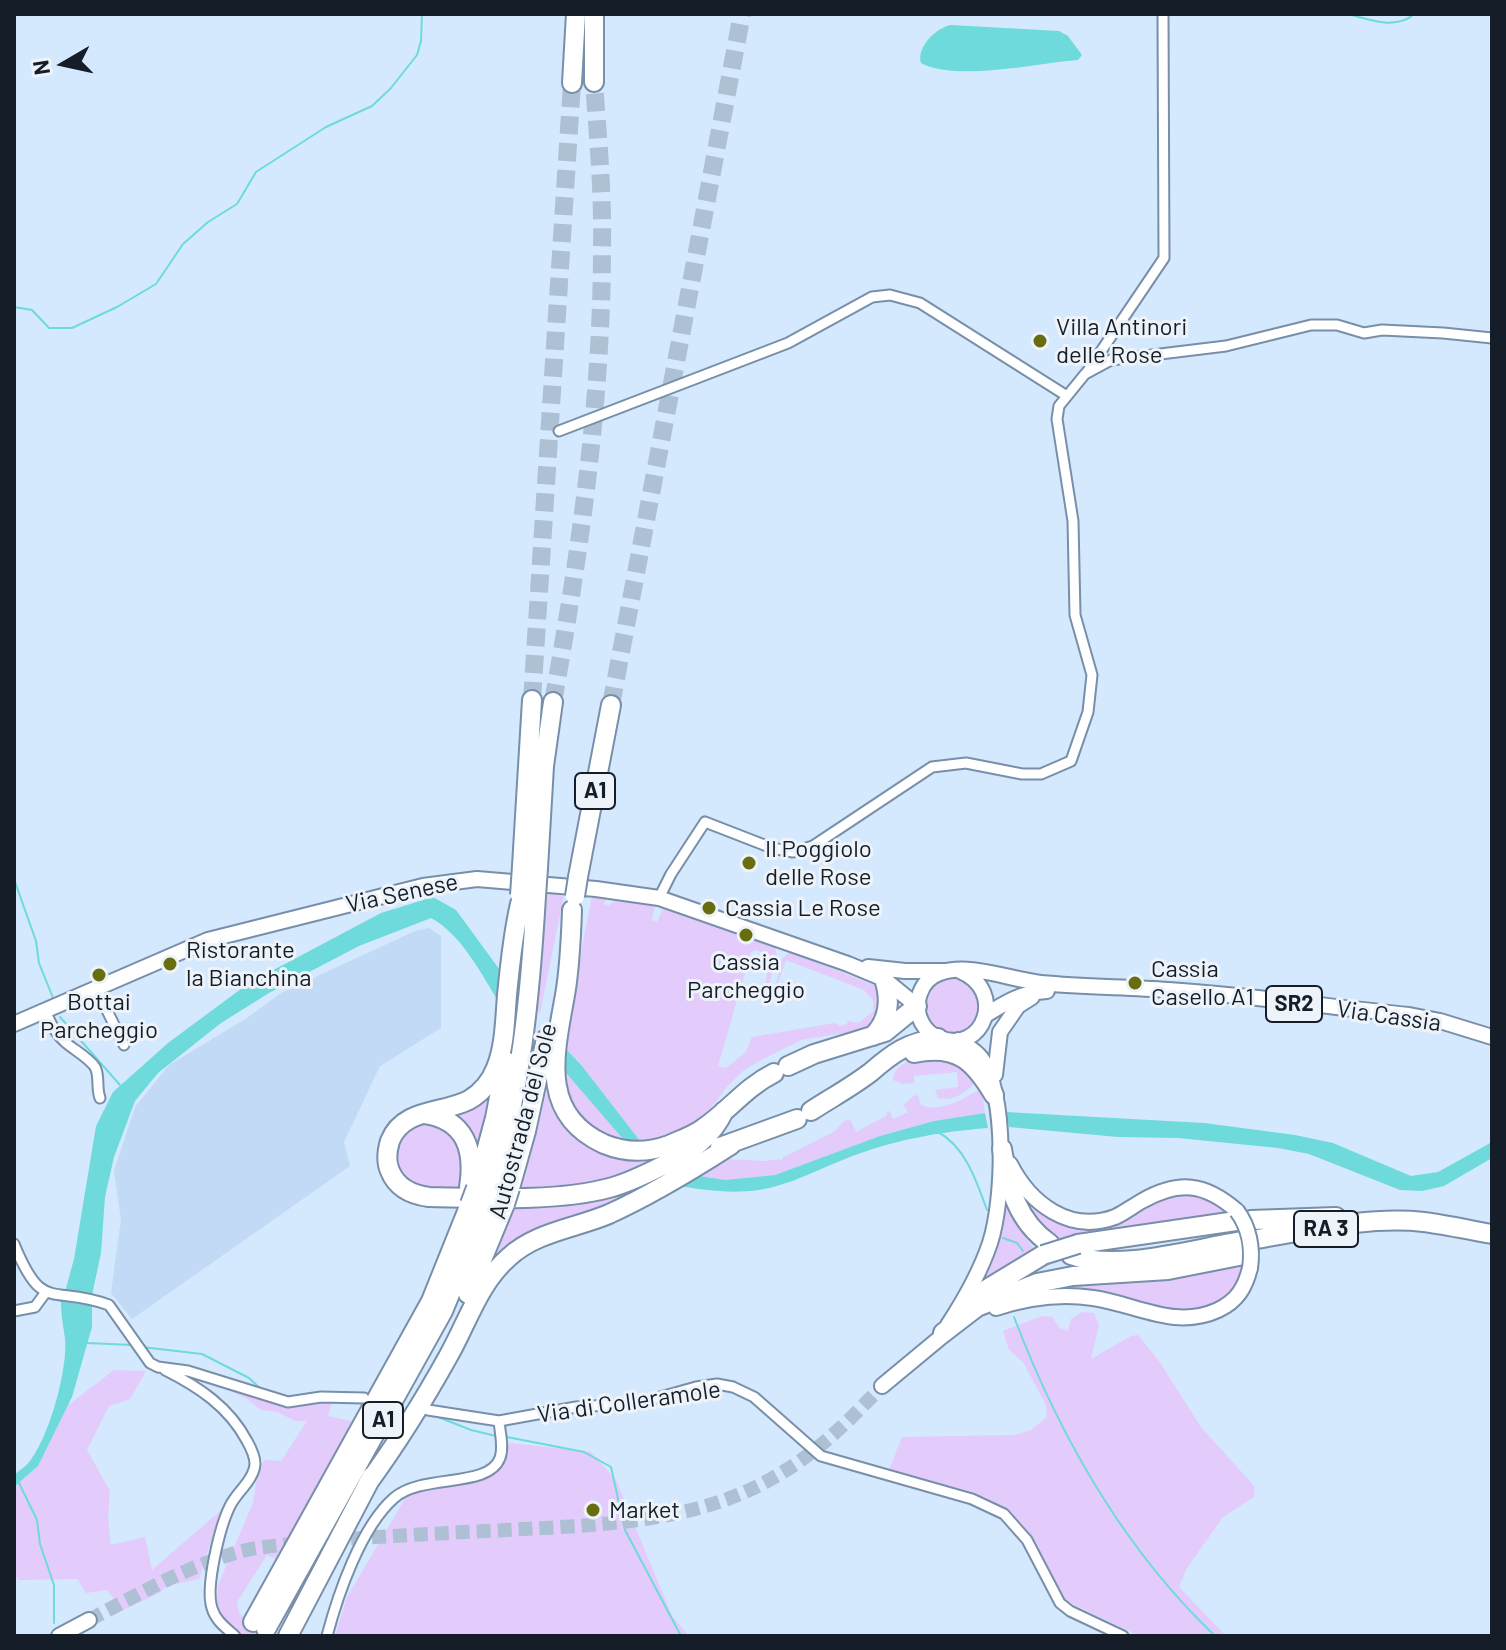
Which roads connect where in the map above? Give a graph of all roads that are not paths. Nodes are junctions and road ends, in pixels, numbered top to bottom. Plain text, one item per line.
1 (576, 14) edge
2 (594, 14) edge
3 (1163, 14) edge
4 (594, 82) tunnel mouth
5 (572, 83) tunnel mouth
6 (1492, 338) edge
7 (1085, 374) junction
8 (1067, 396) junction
9 (559, 431) dead end
10 (532, 700) tunnel mouth
11 (553, 702) tunnel mouth
12 (611, 705) tunnel mouth
13 (530, 867) junction
14 (526, 898) junction
15 (659, 898) junction
16 (848, 964) junction
17 (953, 971) junction
18 (884, 979) junction
19 (96, 988) junction
20 (1093, 988) junction
21 (1044, 991) junction
22 (917, 1006) junction
23 (45, 1010) junction
24 (985, 1018) junction
25 (14, 1024) edge
26 (508, 1026) junction
27 (1492, 1037) edge
28 (871, 1038) junction
29 (938, 1038) junction
30 (958, 1040) junction
31 (124, 1045) dead end
32 (549, 1067) junction
33 (872, 1071) junction
34 (995, 1075) junction
35 (994, 1095) junction
36 (100, 1098) dead end
37 (724, 1111) junction
38 (422, 1114) junction
39 (1002, 1149) junction
40 (690, 1153) junction
41 (484, 1196) junction
42 (1241, 1218) junction
43 (1395, 1222) junction
44 (1422, 1222) junction
45 (1492, 1223) edge
46 (1492, 1234) edge
47 (14, 1244) edge
48 (1074, 1249) junction
49 (1046, 1250) junction
50 (1250, 1251) junction
51 (46, 1292) junction
52 (14, 1311) edge
53 (943, 1333) junction
54 (158, 1367) junction
55 (882, 1386) tunnel mouth
56 (364, 1398) dead end
57 (428, 1410) dead end
58 (499, 1421) junction
59 (368, 1483) junction
60 (89, 1620) tunnel mouth
61 (59, 1636) edge
62 (235, 1636) edge
63 (288, 1636) edge
64 (327, 1636) edge
65 (1123, 1636) edge

1 - 5 highway
2 - 4 highway
3 - 7 street
6 - 7 street
7 - 8 street
8 - 9 street
8 - 15 street
10 - 13 highway, Autostrada del Sole / A1
11 - 13 highway, Autostrada del Sole / A1
12 - 32 highway, Autostrada del Sole / A1, bridge
13 - 14 highway, Autostrada del Sole / A1, bridge
14 - 26 highway
14 - 41 highway, Autostrada del Sole / A1
15 - 16 main road, Via Senese / SR2
15 - 19 main road, Via Senese / SR2
16 - 17 main road, Via Senese / SR2
16 - 18 main road, Via Senese / SR2
17 - 20 main road, Via Cassia / SR2
17 - 22 main road
17 - 24 main road
18 - 22 main road, Via Senese / SR2
18 - 28 highway
19 - 23 main road, Via Senese / SR2
19 - 31 street
20 - 21 main road, Via Cassia / SR2
20 - 27 main road, Via Cassia / SR2
21 - 24 main road, Via Cassia / SR2
21 - 34 main road
22 - 28 highway
22 - 29 main road, SR2
23 - 25 main road, Via Senese / SR2
23 - 36 street
24 - 30 main road, Via Cassia / SR2
24 - 34 main road
26 - 38 highway
26 - 41 highway, Autostrada del Sole / A1
28 - 37 highway
29 - 30 main road
29 - 33 highway
30 - 35 main road
32 - 40 highway
32 - 41 highway, Autostrada del Sole / A1
33 - 35 highway
33 - 40 highway
34 - 35 main road
35 - 39 main road
37 - 40 highway
37 - 40 highway
38 - 40 highway
38 - 41 highway
39 - 42 main road
39 - 49 highway
39 - 53 main road
40 - 59 highway
41 - 41 highway, Autostrada del Sole / A1
41 - 59 highway, Autostrada del Sole / A1
42 - 43 highway
42 - 48 highway
42 - 50 main road, bridge
43 - 44 highway, RA 3
43 - 50 highway, RA 3
44 - 45 highway, RA 3
44 - 46 highway, RA 3
47 - 51 street
48 - 49 highway, bridge
48 - 50 highway, RA 3
49 - 53 highway
50 - 53 highway
50 - 53 main road
51 - 52 street
51 - 54 street
53 - 55 main road
54 - 56 street
54 - 62 street
57 - 58 street, Via di Colleramole
58 - 64 street
58 - 65 street, Via di Colleramole
59 - 63 highway, Autostrada del Sole / A1
60 - 61 main road

